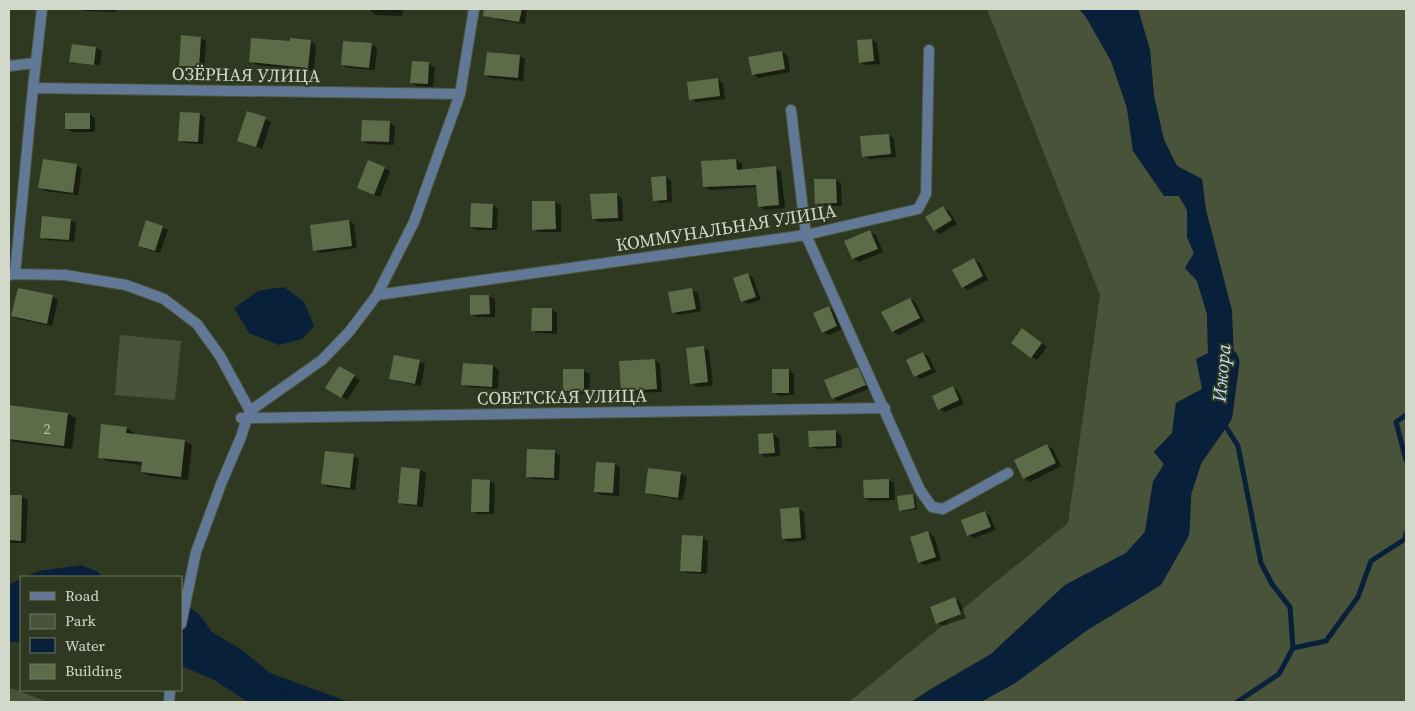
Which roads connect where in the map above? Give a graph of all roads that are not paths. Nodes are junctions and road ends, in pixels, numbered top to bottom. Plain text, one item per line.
1 (42, 9) edge
2 (474, 9) edge
3 (929, 50) dead end
4 (35, 63) junction
5 (9, 66) edge
6 (33, 88) junction
7 (460, 94) junction
8 (791, 110) dead end
9 (806, 235) junction
10 (12, 274) edge
11 (377, 295) junction
12 (885, 408) junction
13 (246, 415) junction
14 (1008, 473) dead end
15 (182, 619) edge

1 - 4 street
2 - 7 street
3 - 9 street, КОММУНАЛЬНАЯ УЛИЦА
4 - 5 street
4 - 6 street
6 - 7 street, ОЗЁРНАЯ УЛИЦА
6 - 10 street
7 - 11 street
8 - 9 street
9 - 11 street, КОММУНАЛЬНАЯ УЛИЦА
9 - 12 street
10 - 13 street
11 - 13 street
12 - 13 street, СОВЕТСКАЯ УЛИЦА
12 - 14 street
13 - 15 street

